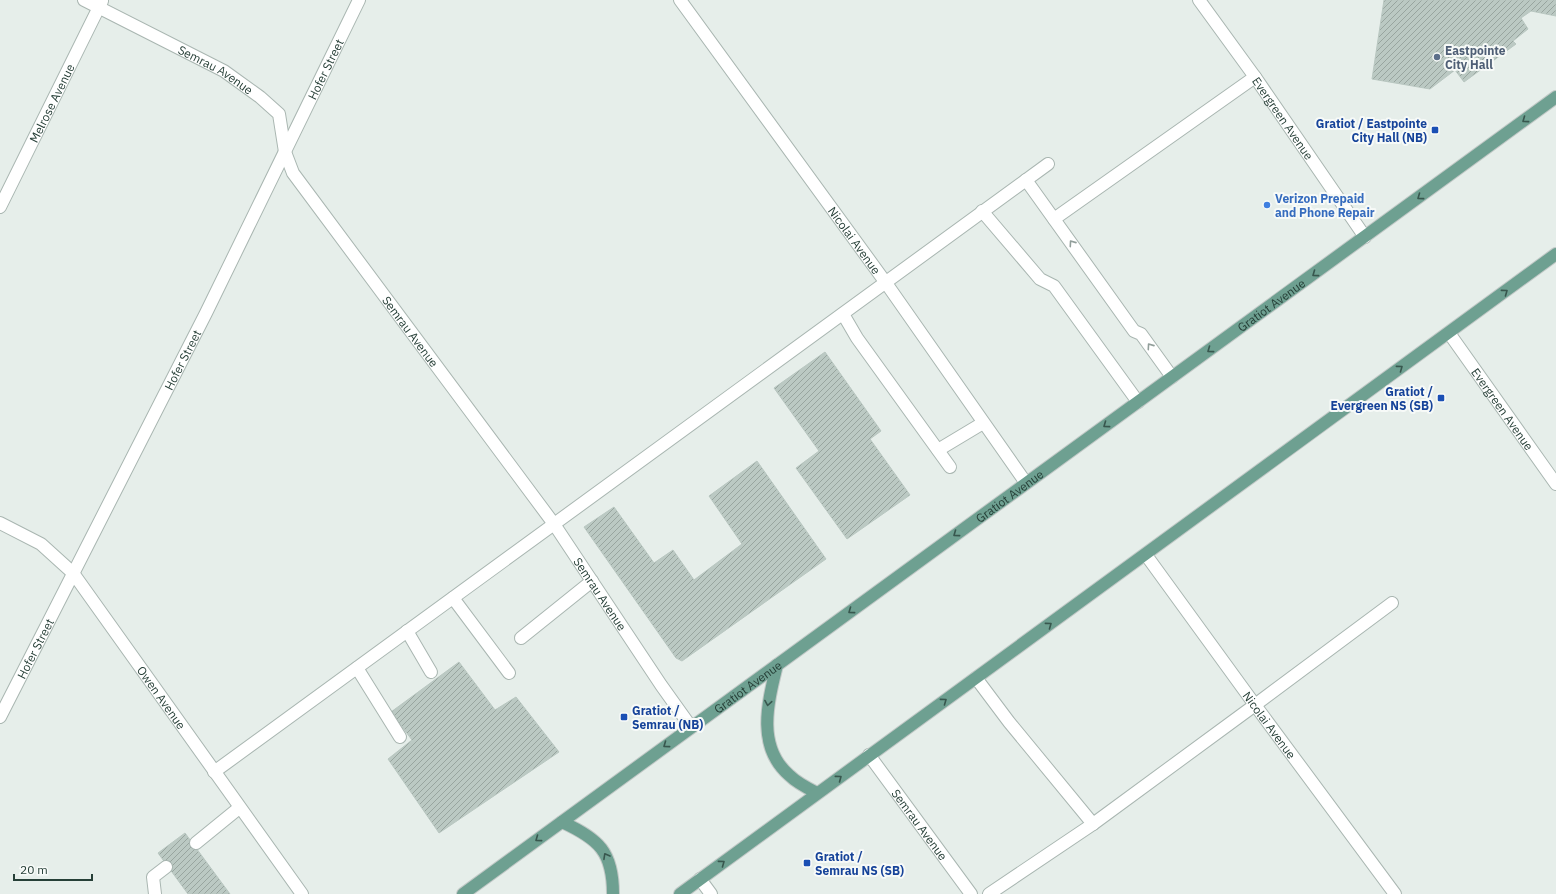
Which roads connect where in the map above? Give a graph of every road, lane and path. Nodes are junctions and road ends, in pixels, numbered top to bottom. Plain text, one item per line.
1 (84, 0) edge
2 (359, 0) edge
3 (680, 0) edge
4 (1199, 0) edge
5 (101, 4) edge
6 (1255, 77) junction
7 (1556, 97) edge
8 (285, 152) junction
9 (1048, 164) dead end
10 (1026, 180) junction
11 (0, 207) edge
12 (982, 211) junction
13 (1054, 219) junction
14 (1365, 237) junction
15 (1556, 254) edge
16 (886, 283) junction
17 (843, 314) junction
18 (1449, 333) junction
19 (1172, 378) junction
20 (1138, 402) junction
21 (982, 423) junction
22 (938, 450) junction
23 (950, 467) dead end
24 (1552, 470) edge
25 (1026, 483) junction
26 (1556, 484) edge
27 (0, 523) edge
28 (554, 524) junction
29 (1146, 554) junction
30 (73, 573) junction
31 (592, 581) junction
32 (453, 598) junction
33 (1392, 602) dead end
34 (407, 631) junction
35 (521, 638) dead end
36 (777, 665) junction
37 (357, 668) junction
38 (431, 672) dead end
39 (509, 673) dead end
40 (976, 678) junction
41 (1255, 705) junction
42 (0, 717) edge
43 (691, 727) junction
44 (400, 737) dead end
45 (869, 755) junction
46 (214, 772) junction
47 (817, 793) junction
48 (239, 808) junction
49 (562, 822) junction
50 (1093, 824) junction
51 (196, 843) dead end
52 (166, 867) dead end
53 (700, 879) junction
54 (156, 894) edge
55 (302, 894) edge
56 (463, 894) edge
57 (613, 894) edge
58 (680, 894) edge
59 (711, 894) edge
60 (971, 894) edge
61 (989, 894) edge
62 (1395, 894) edge

1 - 5 street, Semrau Avenue
2 - 8 street, Hofer Street
3 - 16 street, Nicolai Avenue
4 - 6 street, Evergreen Avenue
5 - 8 street, Semrau Avenue
5 - 11 street, Melrose Avenue
6 - 13 street
6 - 14 street, Evergreen Avenue
7 -> 14 main road, Gratiot Avenue
8 - 28 street, Semrau Avenue
8 - 30 street, Hofer Street
9 - 10 street
10 - 12 street
10 - 13 street
12 - 16 street
12 - 20 street
19 -> 13 street
14 -> 19 main road, Gratiot Avenue
18 -> 15 main road
16 - 17 street
16 - 21 street, Nicolai Avenue
17 - 22 street
17 - 28 street
18 - 24 street, Evergreen Avenue
29 -> 18 main road
19 - 20 main road, Gratiot Avenue
20 -> 25 main road, Gratiot Avenue
21 - 22 street
21 - 25 street, Nicolai Avenue
22 - 23 street
24 - 26 street, Evergreen Avenue
25 -> 36 main road, Gratiot Avenue
27 - 30 street, Owen Avenue
28 - 31 street, Semrau Avenue
28 - 32 street
40 -> 29 main road
29 - 41 street, Nicolai Avenue
30 - 42 street, Hofer Street
30 - 46 street, Owen Avenue
31 - 35 street
31 - 43 street, Semrau Avenue
32 - 34 street
32 - 39 street
33 - 41 street
34 - 37 street
34 - 38 street
36 - 43 main road, Gratiot Avenue
36 -> 47 main road
37 - 44 street
37 - 46 street
45 -> 40 main road
40 - 50 street
41 - 50 street
41 - 62 street, Nicolai Avenue
43 -> 49 main road, Gratiot Avenue
47 -> 45 main road
45 - 60 street, Semrau Avenue
46 - 48 street, Owen Avenue
53 -> 47 main road
48 - 51 street
48 - 55 street, Owen Avenue
49 -> 56 main road, Gratiot Avenue
57 -> 49 main road
50 - 61 street
52 - 54 street
53 - 58 main road
53 - 59 street

